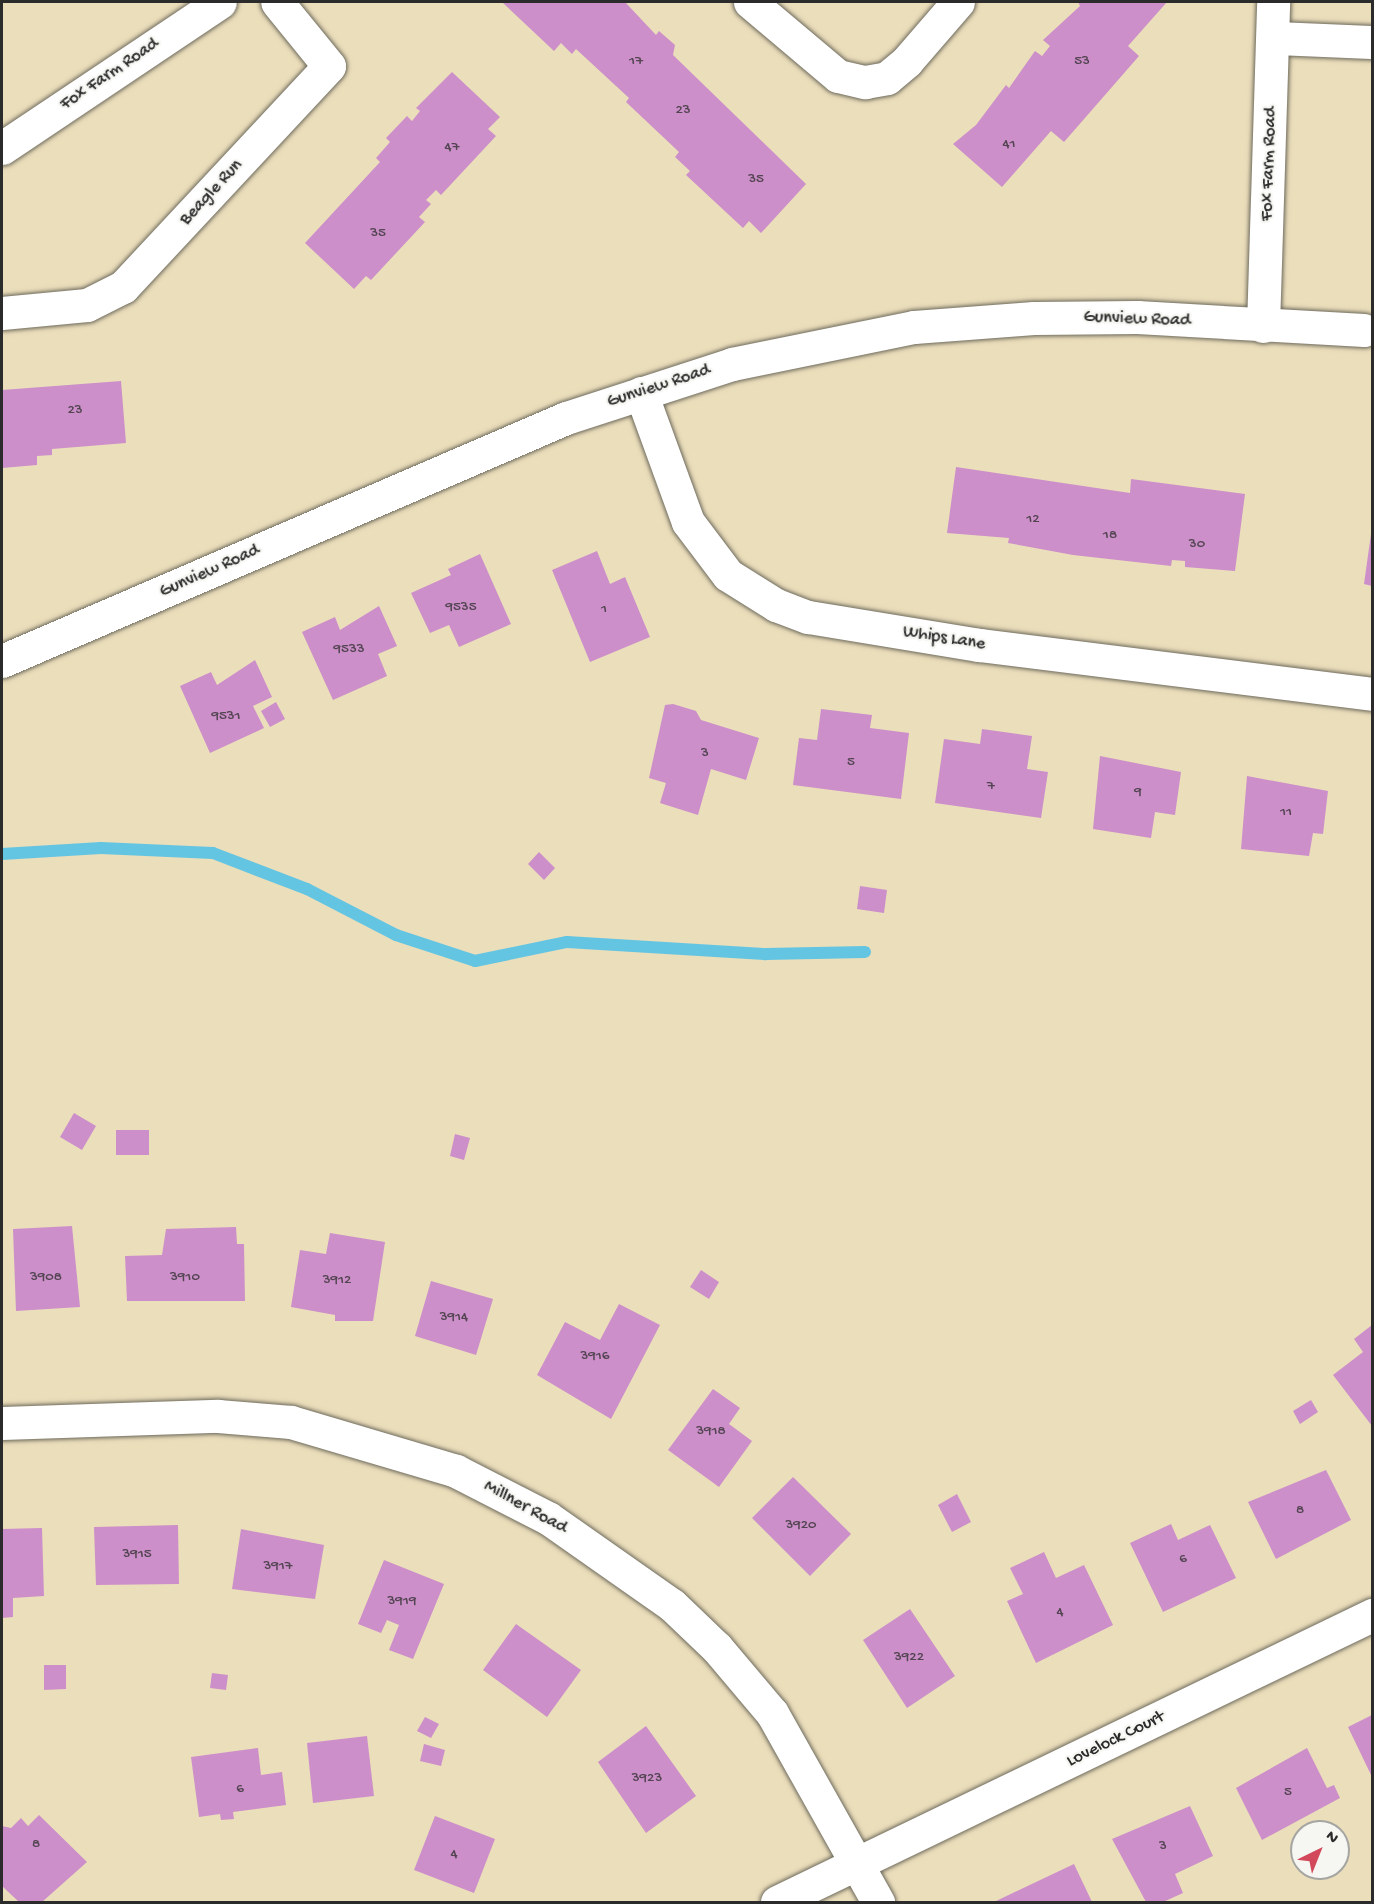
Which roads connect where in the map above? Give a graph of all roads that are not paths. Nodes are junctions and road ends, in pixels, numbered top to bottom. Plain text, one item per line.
1 (220, 2) edge
2 (277, 2) edge
3 (750, 2) edge
4 (958, 2) edge
5 (1273, 2) edge
6 (1275, 38) junction
7 (1372, 42) edge
8 (2, 148) edge
9 (2, 313) edge
10 (1263, 326) junction
11 (1364, 330) dead end
12 (641, 393) junction
13 (2, 661) edge
14 (1372, 694) edge
15 (2, 1423) edge
16 (1372, 1615) edge
17 (858, 1864) junction
18 (777, 1902) edge
19 (878, 1902) edge

1 - 8 street, Fox Farm Road
2 - 9 street, Beagle Run
3 - 4 street
5 - 6 street, Fox Farm Road
6 - 7 street
6 - 10 street, Fox Farm Road
10 - 11 street, Gunview Road
10 - 12 street, Gunview Road
12 - 13 street, Gunview Road
12 - 14 street, Whips Lane
15 - 17 street, Millner Road
16 - 17 street, Lovelock Court
17 - 18 street, Lovelock Court
17 - 19 street, Millner Road

